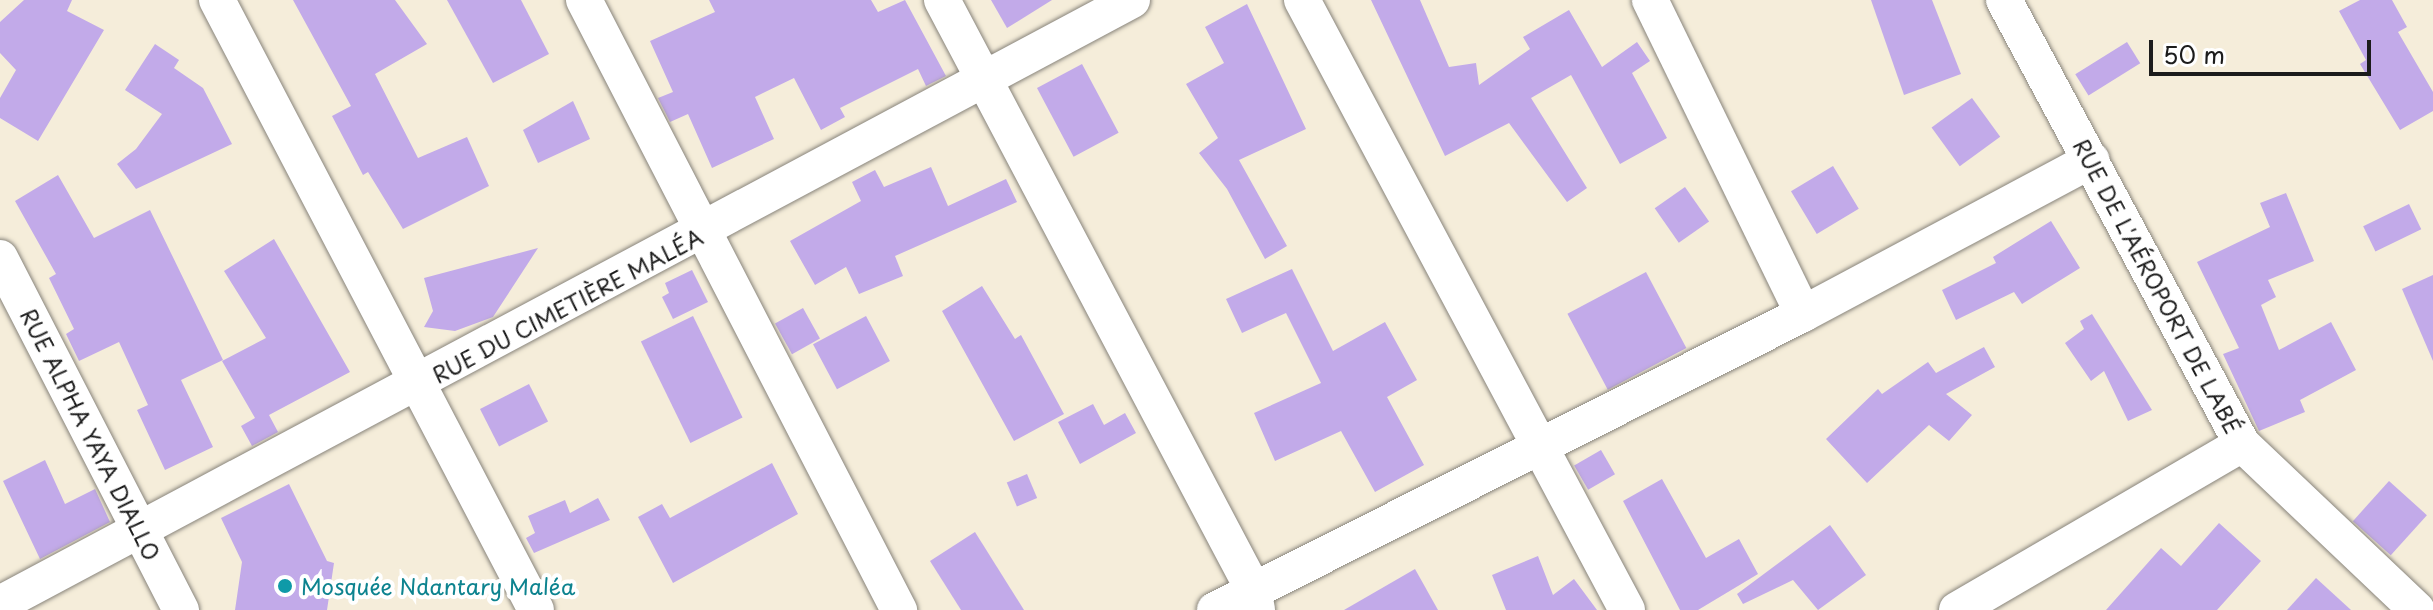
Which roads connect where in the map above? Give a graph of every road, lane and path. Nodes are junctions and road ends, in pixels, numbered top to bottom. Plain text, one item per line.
1 (217, 0) edge
2 (584, 0) edge
3 (942, 0) edge
4 (1132, 0) edge
5 (1302, 0) edge
6 (1650, 0) edge
7 (2004, 0) edge
8 (984, 80) junction
9 (2092, 160) junction
10 (703, 231) junction
11 (0, 258) edge
12 (1803, 314) junction
13 (418, 385) junction
14 (2242, 444) junction
15 (1540, 446) junction
16 (141, 530) junction
17 (1255, 600) edge
18 (0, 604) edge
19 (1966, 608) edge
20 (181, 610) edge
21 (536, 610) edge
22 (899, 610) edge
23 (1215, 610) edge
24 (1627, 610) edge
25 (2417, 610) edge

1 - 13 street
2 - 10 street
3 - 8 street
4 - 8 street, RUE DU CIMETIÈRE MALÉA
5 - 15 street
6 - 12 street
7 - 9 street, RUE DE L'AÉROPORT DE LABÉ
8 - 10 street, RUE DU CIMETIÈRE MALÉA
8 - 17 street
9 - 12 street
9 - 14 street, RUE DE L'AÉROPORT DE LABÉ
10 - 13 street, RUE DU CIMETIÈRE MALÉA
10 - 22 street
11 - 16 street, RUE ALPHA YAYA DIALLO
12 - 15 street
13 - 16 street, RUE DU CIMETIÈRE MALÉA
13 - 21 street
14 - 19 street
14 - 25 street, RUE DE L'AÉROPORT DE LABÉ
15 - 17 street
15 - 24 street
16 - 18 street, RUE DU CIMETIÈRE MALÉA
16 - 20 street, RUE ALPHA YAYA DIALLO
17 - 23 street

